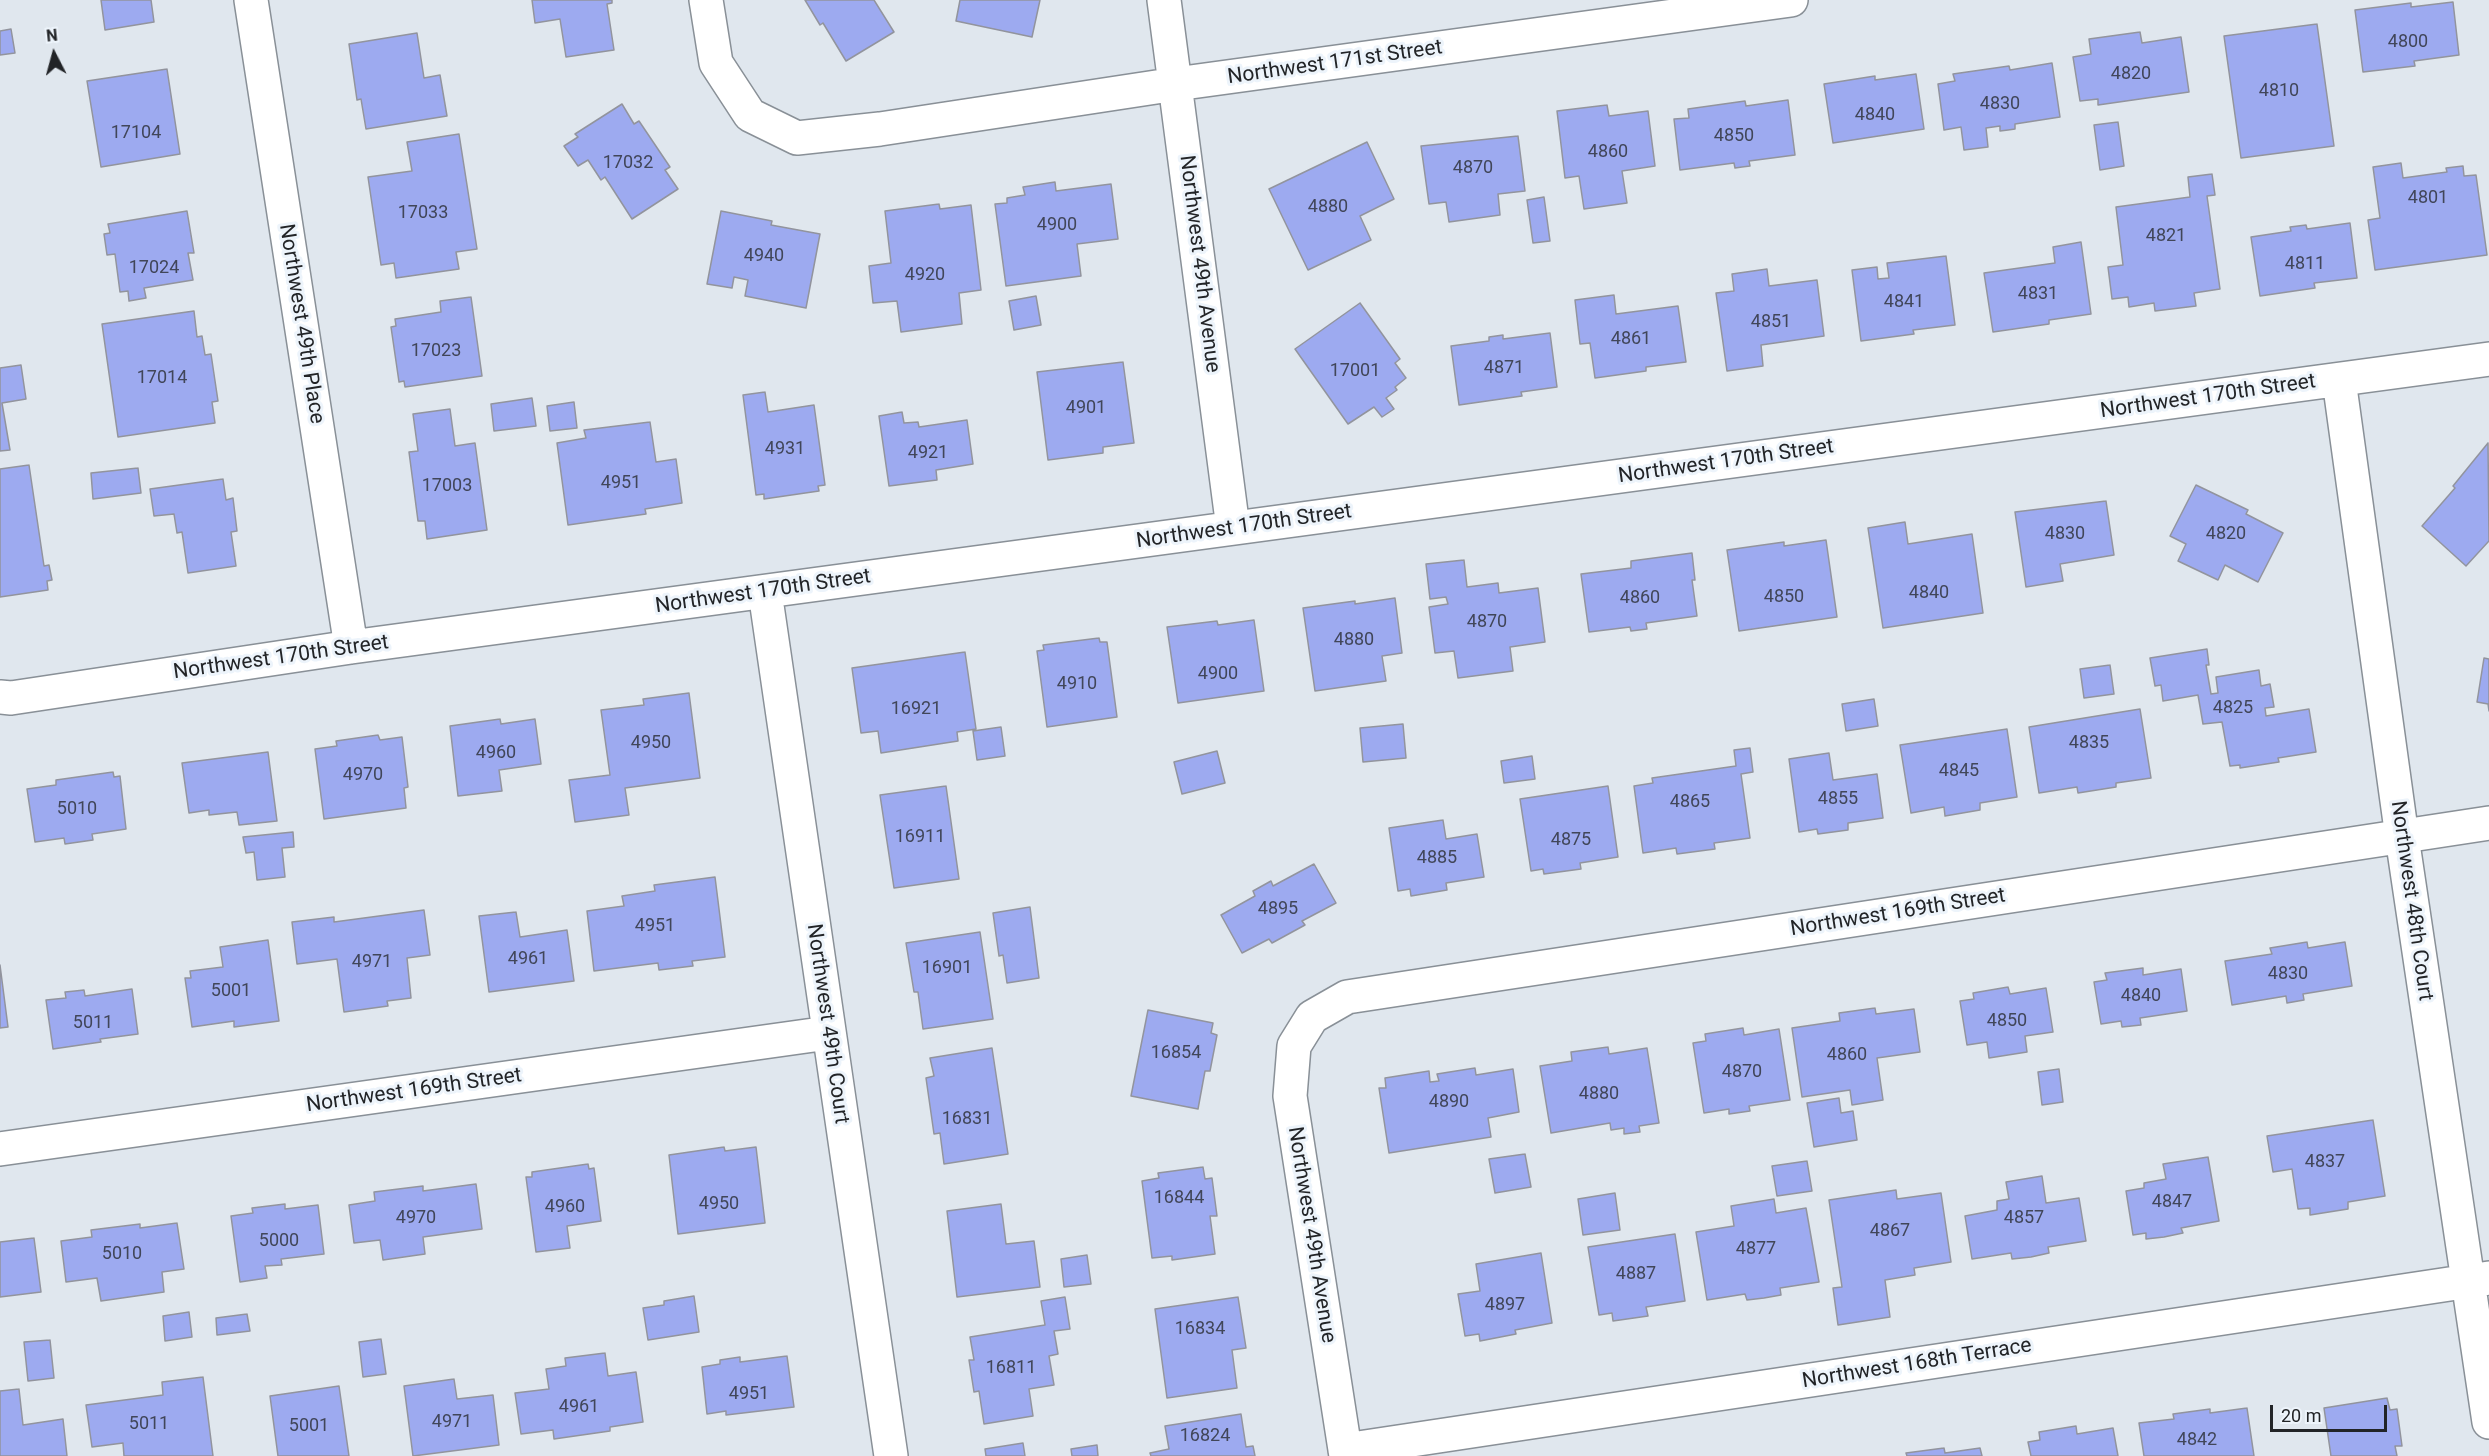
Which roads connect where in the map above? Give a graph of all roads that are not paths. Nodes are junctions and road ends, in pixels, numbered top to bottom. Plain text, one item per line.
1 (251, 0) edge
2 (706, 0) edge
3 (1164, 0) edge
4 (1791, 0) edge
5 (1176, 84) junction
6 (2489, 358) edge
7 (2339, 380) junction
8 (1233, 528) junction
9 (765, 592) junction
10 (351, 647) junction
11 (0, 697) edge
12 (2489, 823) edge
13 (2402, 837) junction
14 (1312, 1017) joint
15 (828, 1033) junction
16 (0, 1149) edge
17 (2478, 1280) edge
18 (2489, 1422) edge
19 (1346, 1453) edge
20 (891, 1456) edge

1 - 10 street, Northwest 49th Place
2 - 5 street, Northwest 171st Street
3 - 5 street, Northwest 49th Avenue
4 - 5 street, Northwest 171st Street
5 - 8 street, Northwest 49th Avenue
6 - 7 street, Northwest 170th Street
7 - 8 street, Northwest 170th Street
7 - 13 street, Northwest 48th Court
8 - 9 street, Northwest 170th Street
9 - 10 street, Northwest 170th Street
9 - 15 street, Northwest 49th Court
10 - 11 street, Northwest 170th Street
12 - 13 street, Northwest 169th Street
13 - 14 street, Northwest 169th Street
13 - 17 street, Northwest 48th Court
14 - 19 street, Northwest 49th Avenue
15 - 16 street, Northwest 169th Street
15 - 20 street, Northwest 49th Court
17 - 18 street, Northwest 48th Court
17 - 19 street, Northwest 168th Terrace

